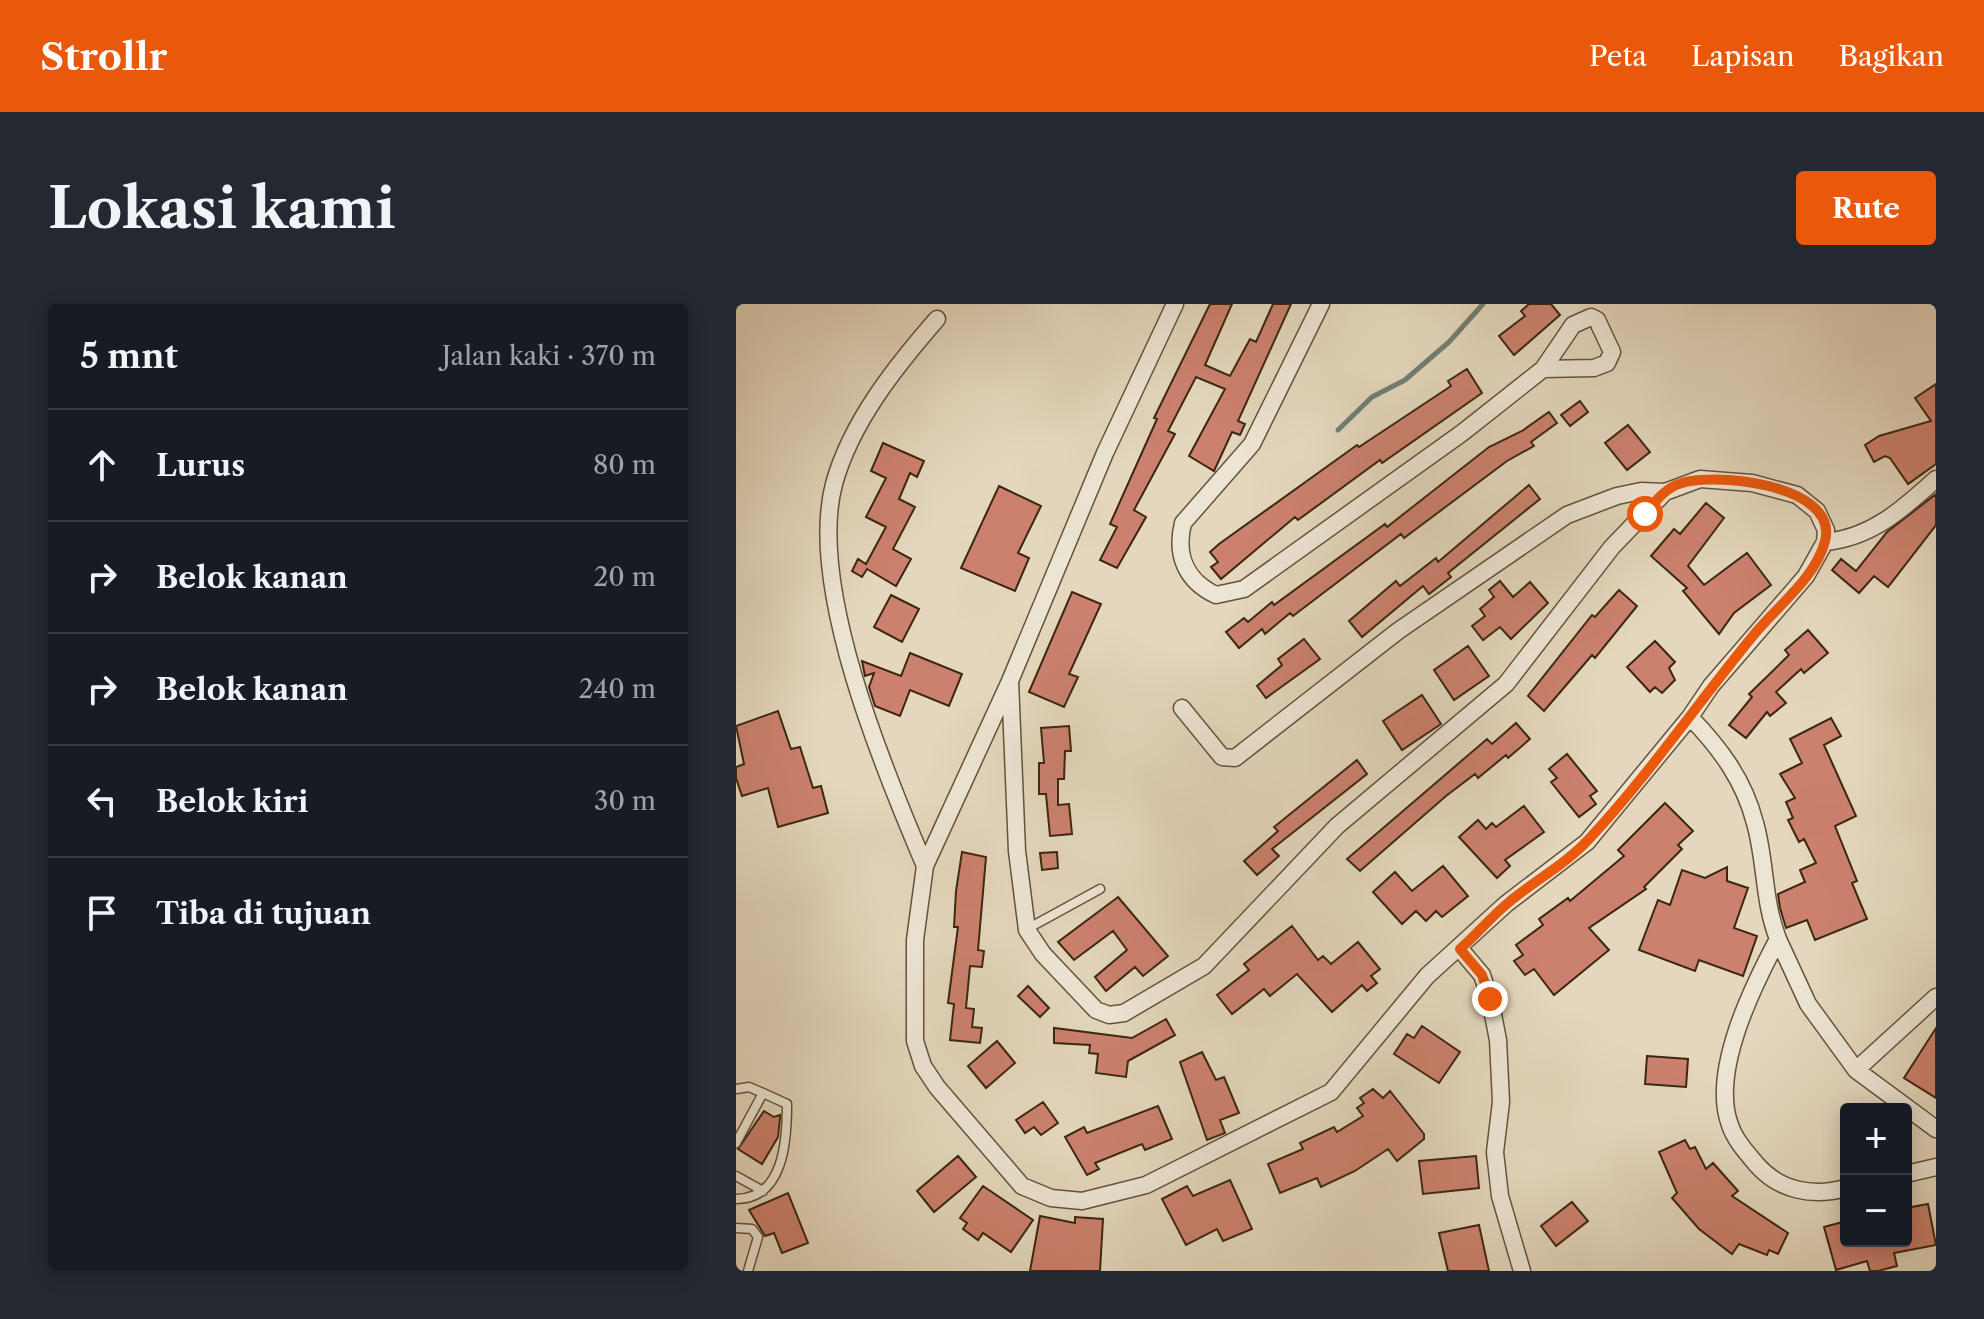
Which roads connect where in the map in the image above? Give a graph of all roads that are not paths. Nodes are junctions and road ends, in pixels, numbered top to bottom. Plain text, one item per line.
1 (1175, 304) edge
2 (1321, 304) edge
3 (937, 319) dead end
4 (1543, 369) dead end
5 (1936, 479) edge
6 (1665, 492) junction
7 (1825, 542) junction
8 (1010, 681) junction
9 (1182, 708) dead end
10 (1690, 717) junction
11 (925, 866) junction
12 (1100, 889) dead end
13 (1027, 930) junction
14 (1778, 939) junction
15 (1460, 949) junction
16 (1936, 997) edge
17 (1856, 1070) junction
18 (736, 1089) edge
19 (763, 1093) junction
20 (1936, 1129) edge
21 (736, 1143) edge
22 (1936, 1167) edge
23 (1912, 1173) edge
24 (736, 1176) edge
25 (1840, 1189) edge
26 (763, 1191) junction
27 (736, 1199) edge
28 (736, 1228) edge
29 (748, 1271) edge
30 (1522, 1271) edge

1 - 8 street
2 - 4 street
3 - 11 street
5 - 7 street
6 - 7 street
6 - 9 street
6 - 13 street
7 - 10 street
8 - 11 street
8 - 13 street
10 - 14 street
10 - 15 street
11 - 15 street
12 - 13 lane
14 - 17 street
14 - 25 street
15 - 30 street
16 - 17 street
17 - 20 street
18 - 19 lane
19 - 21 lane
19 - 26 lane
22 - 23 street
24 - 26 lane
26 - 27 lane
28 - 29 lane

